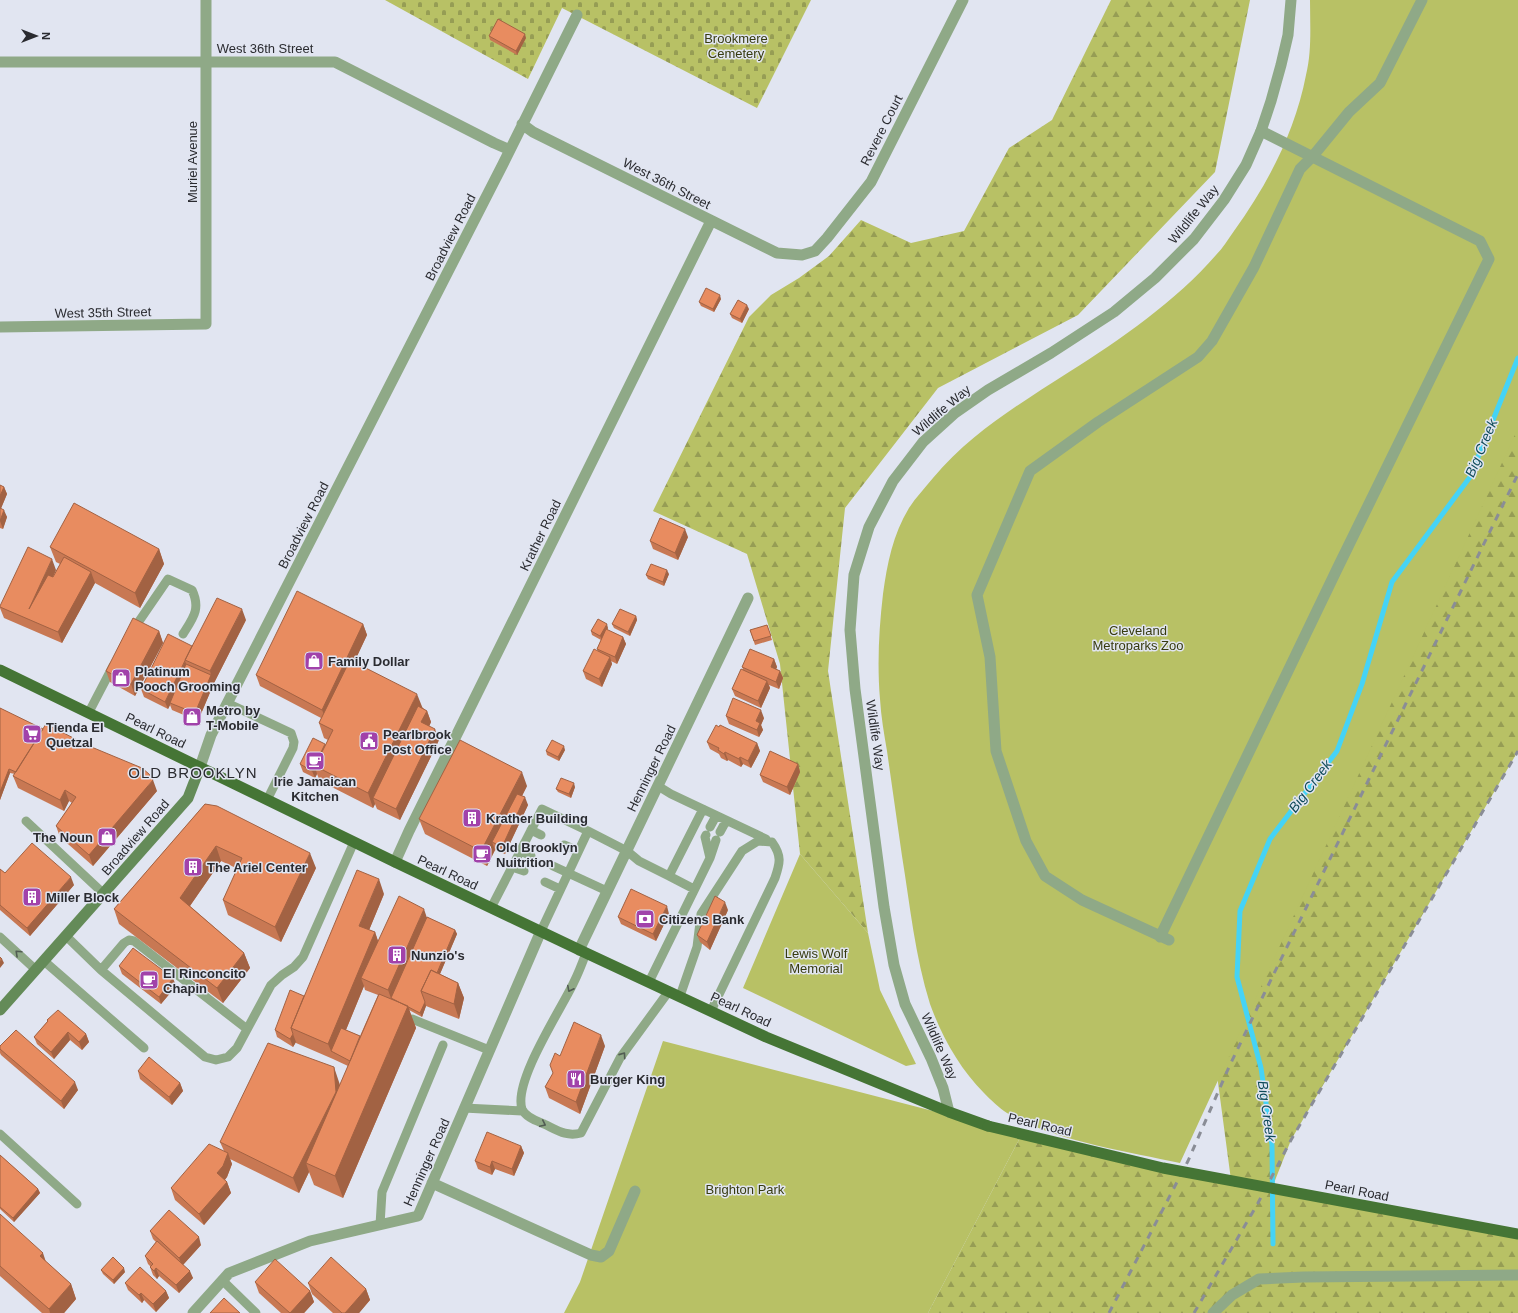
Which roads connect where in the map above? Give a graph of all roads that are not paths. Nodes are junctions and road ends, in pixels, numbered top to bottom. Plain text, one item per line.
1 (206, 0) edge
2 (963, 0) edge
3 (1291, 0) edge
4 (1422, 0) edge
5 (577, 15) dead end
6 (0, 62) edge
7 (206, 62) junction
8 (522, 124) junction
9 (1261, 131) junction
10 (510, 150) junction
11 (1313, 156) junction
12 (711, 221) junction
13 (802, 255) joint
14 (206, 324) joint
15 (0, 327) edge
16 (748, 598) dead end
17 (184, 634) dead end
18 (127, 640) edge
19 (116, 660) edge
20 (0, 670) edge
21 (227, 703) junction
22 (89, 712) junction
23 (200, 767) junction
24 (658, 786) junction
25 (267, 800) junction
26 (703, 809) junction
27 (716, 816) junction
28 (726, 821) junction
29 (26, 822) dead end
30 (531, 830) junction
31 (588, 831) junction
32 (541, 835) dead end
33 (354, 842) junction
34 (772, 842) junction
35 (564, 845) dead end
36 (520, 851) junction
37 (578, 852) junction
38 (627, 852) junction
39 (531, 856) dead end
40 (710, 858) junction
41 (395, 862) junction
42 (553, 866) dead end
43 (512, 867) junction
44 (524, 871) dead end
45 (568, 873) junction
46 (669, 876) junction
47 (545, 882) dead end
48 (560, 888) junction
49 (694, 889) junction
50 (607, 891) junction
51 (104, 894) junction
52 (491, 908) junction
53 (541, 931) junction
54 (66, 936) junction
55 (0, 937) edge
56 (583, 952) junction
57 (44, 961) junction
58 (36, 970) junction
59 (101, 970) junction
60 (649, 982) junction
61 (668, 991) junction
62 (680, 996) junction
63 (0, 1010) edge
64 (711, 1011) junction
65 (412, 1018) dead end
66 (247, 1029) junction
67 (444, 1045) dead end
68 (144, 1048) dead end
69 (489, 1050) junction
70 (464, 1108) junction
71 (522, 1111) junction
72 (949, 1112) junction
73 (0, 1134) edge
74 (432, 1183) junction
75 (635, 1191) dead end
76 (77, 1204) dead end
77 (380, 1225) junction
78 (1518, 1234) edge
79 (1518, 1275) edge
80 (222, 1280) junction
81 (192, 1313) edge
82 (256, 1313) edge
83 (1213, 1313) edge

1 - 7 street, Muriel Avenue
2 - 13 street, Revere Court
3 - 9 street, Wildlife Way
4 - 11 street
5 - 8 street, Broadview Road
6 - 7 street, West 36th Street
7 - 10 street, West 36th Street
7 - 14 street, Muriel Avenue
8 - 10 street, Broadview Road
8 - 12 street, West 36th Street
9 - 11 street
9 - 72 street, Wildlife Way
10 - 21 street, Broadview Road
11 - 11 street
12 - 13 street, West 36th Street
12 - 41 street, Krather Road
14 - 15 street, West 35th Street
16 - 24 street, Henninger Road
17 - 18 lane
19 - 22 lane
20 - 22 main road, Pearl Road
21 - 23 street, Broadview Road
21 - 25 lane
22 - 23 main road, Pearl Road
23 - 25 main road, Pearl Road
23 - 51 main road, Broadview Road
24 - 26 lane
24 - 38 street, Henninger Road
25 - 33 main road, Pearl Road
26 - 27 lane
26 - 46 lane
27 - 28 lane
27 - 40 lane
28 - 34 lane
28 - 40 lane
29 - 51 lane
30 - 31 lane
30 - 32 lane
30 - 36 lane
31 - 37 lane
31 - 38 lane
33 - 41 main road, Pearl Road
33 - 66 lane
34 - 62 lane
34 - 64 lane
35 - 37 lane
36 - 39 lane
36 - 43 lane
37 - 45 lane
38 - 46 lane
38 - 50 street, Henninger Road
40 - 49 lane
41 - 52 main road, Pearl Road
42 - 45 lane
43 - 44 lane
43 - 52 lane
45 - 48 lane
45 - 50 lane
46 - 49 lane
47 - 48 lane
48 - 53 lane
49 - 60 lane
50 - 56 street, Henninger Road
51 - 54 main road, Broadview Road
52 - 53 main road, Pearl Road
53 - 56 main road, Pearl Road
53 - 69 street, Henninger Road
54 - 57 main road, Broadview Road
54 - 59 lane
58 -> 55 lane
56 - 60 main road, Pearl Road
56 -> 71 lane
57 - 58 main road, Broadview Road
57 - 68 lane
58 - 63 main road, Broadview Road
59 - 66 lane
59 - 66 lane
60 - 61 main road, Pearl Road
61 - 62 main road, Pearl Road
71 -> 61 lane
62 - 64 main road, Pearl Road
64 - 72 main road, Pearl Road
65 - 69 lane
67 - 77 lane
69 - 70 street, Henninger Road
70 - 71 lane
70 - 74 street, Henninger Road
72 - 78 main road, Pearl Road, bridge
73 - 76 lane
74 - 75 street
74 - 77 street, Henninger Road
77 - 80 street, Henninger Road
79 - 83 street
80 - 81 street, Henninger Road
80 - 82 lane

